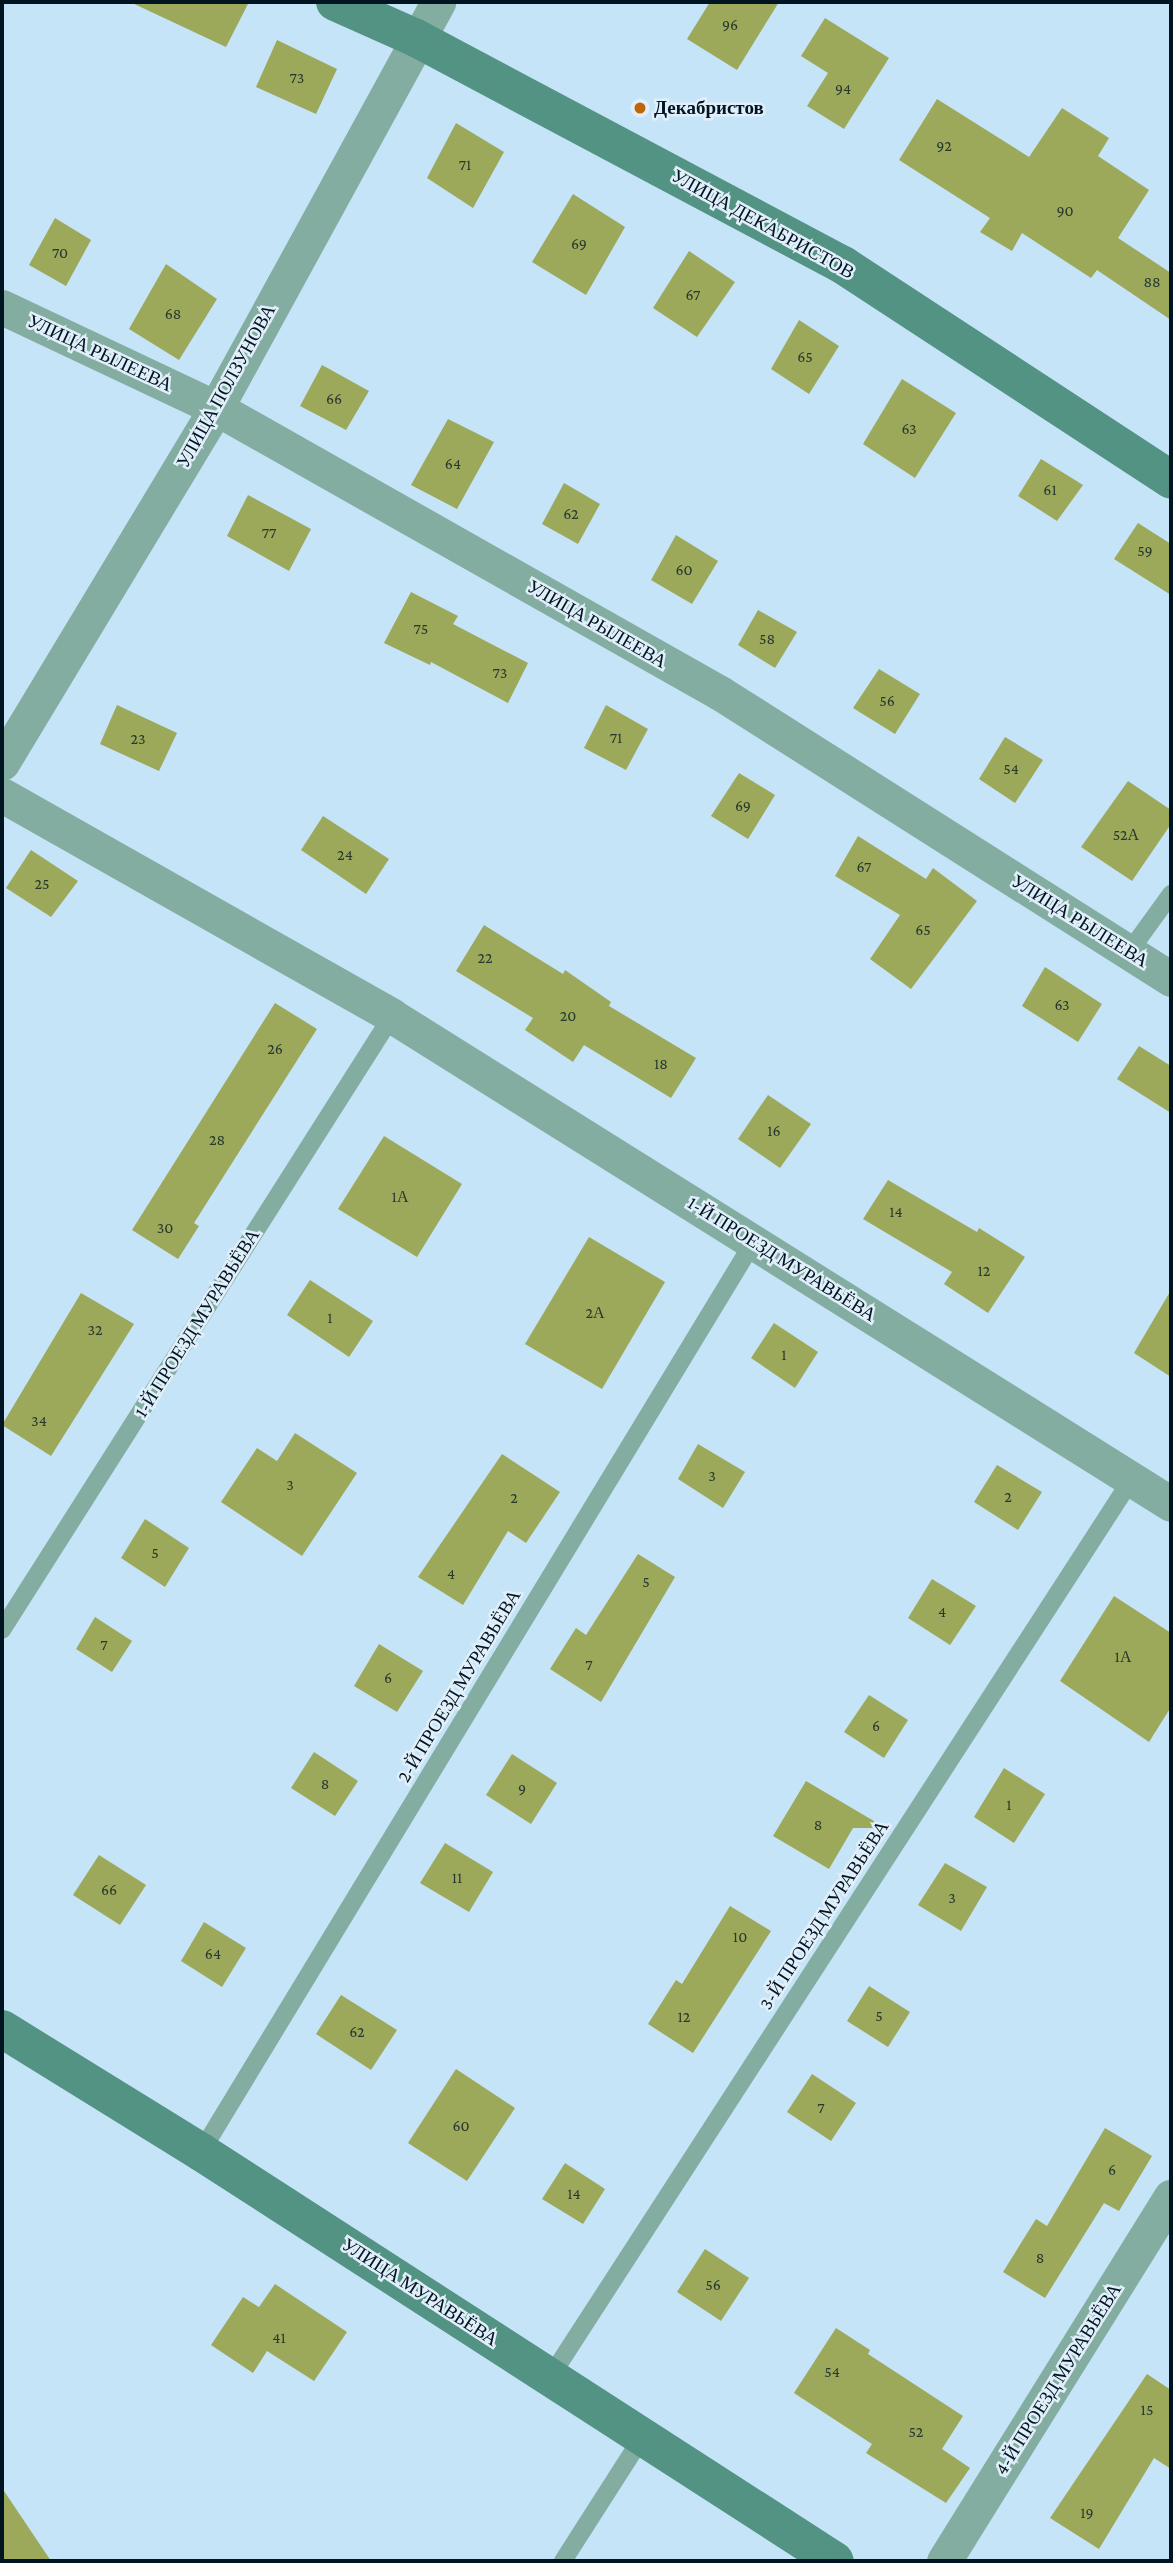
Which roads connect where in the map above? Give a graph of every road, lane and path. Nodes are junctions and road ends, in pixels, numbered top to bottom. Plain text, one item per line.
1 (335, 2) edge
2 (438, 2) edge
3 (416, 38) junction
4 (2, 307) edge
5 (216, 408) junction
6 (1171, 480) edge
7 (2, 763) edge
8 (2, 795) edge
9 (1171, 894) edge
10 (1129, 952) junction
11 (1171, 979) edge
12 (392, 1016) junction
13 (754, 1241) junction
14 (1133, 1478) junction
15 (1171, 1504) edge
16 (2, 1630) edge
17 (6, 2040) edge
18 (201, 2152) junction
19 (1171, 2197) edge
20 (551, 2376) junction
21 (643, 2436) junction
22 (563, 2561) edge
23 (835, 2561) edge
24 (944, 2561) edge

1 - 3 street, УЛИЦА ДЕКАБРИСТОВ
2 - 3 street, УЛИЦА ПОЛЗУНОВА
3 - 5 street, УЛИЦА ПОЛЗУНОВА
3 - 6 street, УЛИЦА ДЕКАБРИСТОВ
4 - 5 street, УЛИЦА РЫЛЕЕВА
5 - 7 street, УЛИЦА ПОЛЗУНОВА
5 - 10 street, УЛИЦА РЫЛЕЕВА
8 - 12 street, 1-Й ПРОЕЗД МУРАВЬЁВА
9 - 10 lane
10 - 11 street, УЛИЦА РЫЛЕЕВА
12 - 13 street, 1-Й ПРОЕЗД МУРАВЬЁВА
12 - 16 lane, 1-Й ПРОЕЗД МУРАВЬЁВА
13 - 14 street, 1-Й ПРОЕЗД МУРАВЬЁВА
13 - 18 lane, 2-Й ПРОЕЗД МУРАВЬЁВА
14 - 15 street, 1-Й ПРОЕЗД МУРАВЬЁВА
14 - 20 lane, 3-Й ПРОЕЗД МУРАВЬЁВА
17 - 18 street, УЛИЦА МУРАВЬЁВА
18 - 20 street, УЛИЦА МУРАВЬЁВА
19 - 24 street, 4-Й ПРОЕЗД МУРАВЬЁВА
20 - 21 street, УЛИЦА МУРАВЬЁВА
21 - 22 lane
21 - 23 street, УЛИЦА МУРАВЬЁВА

